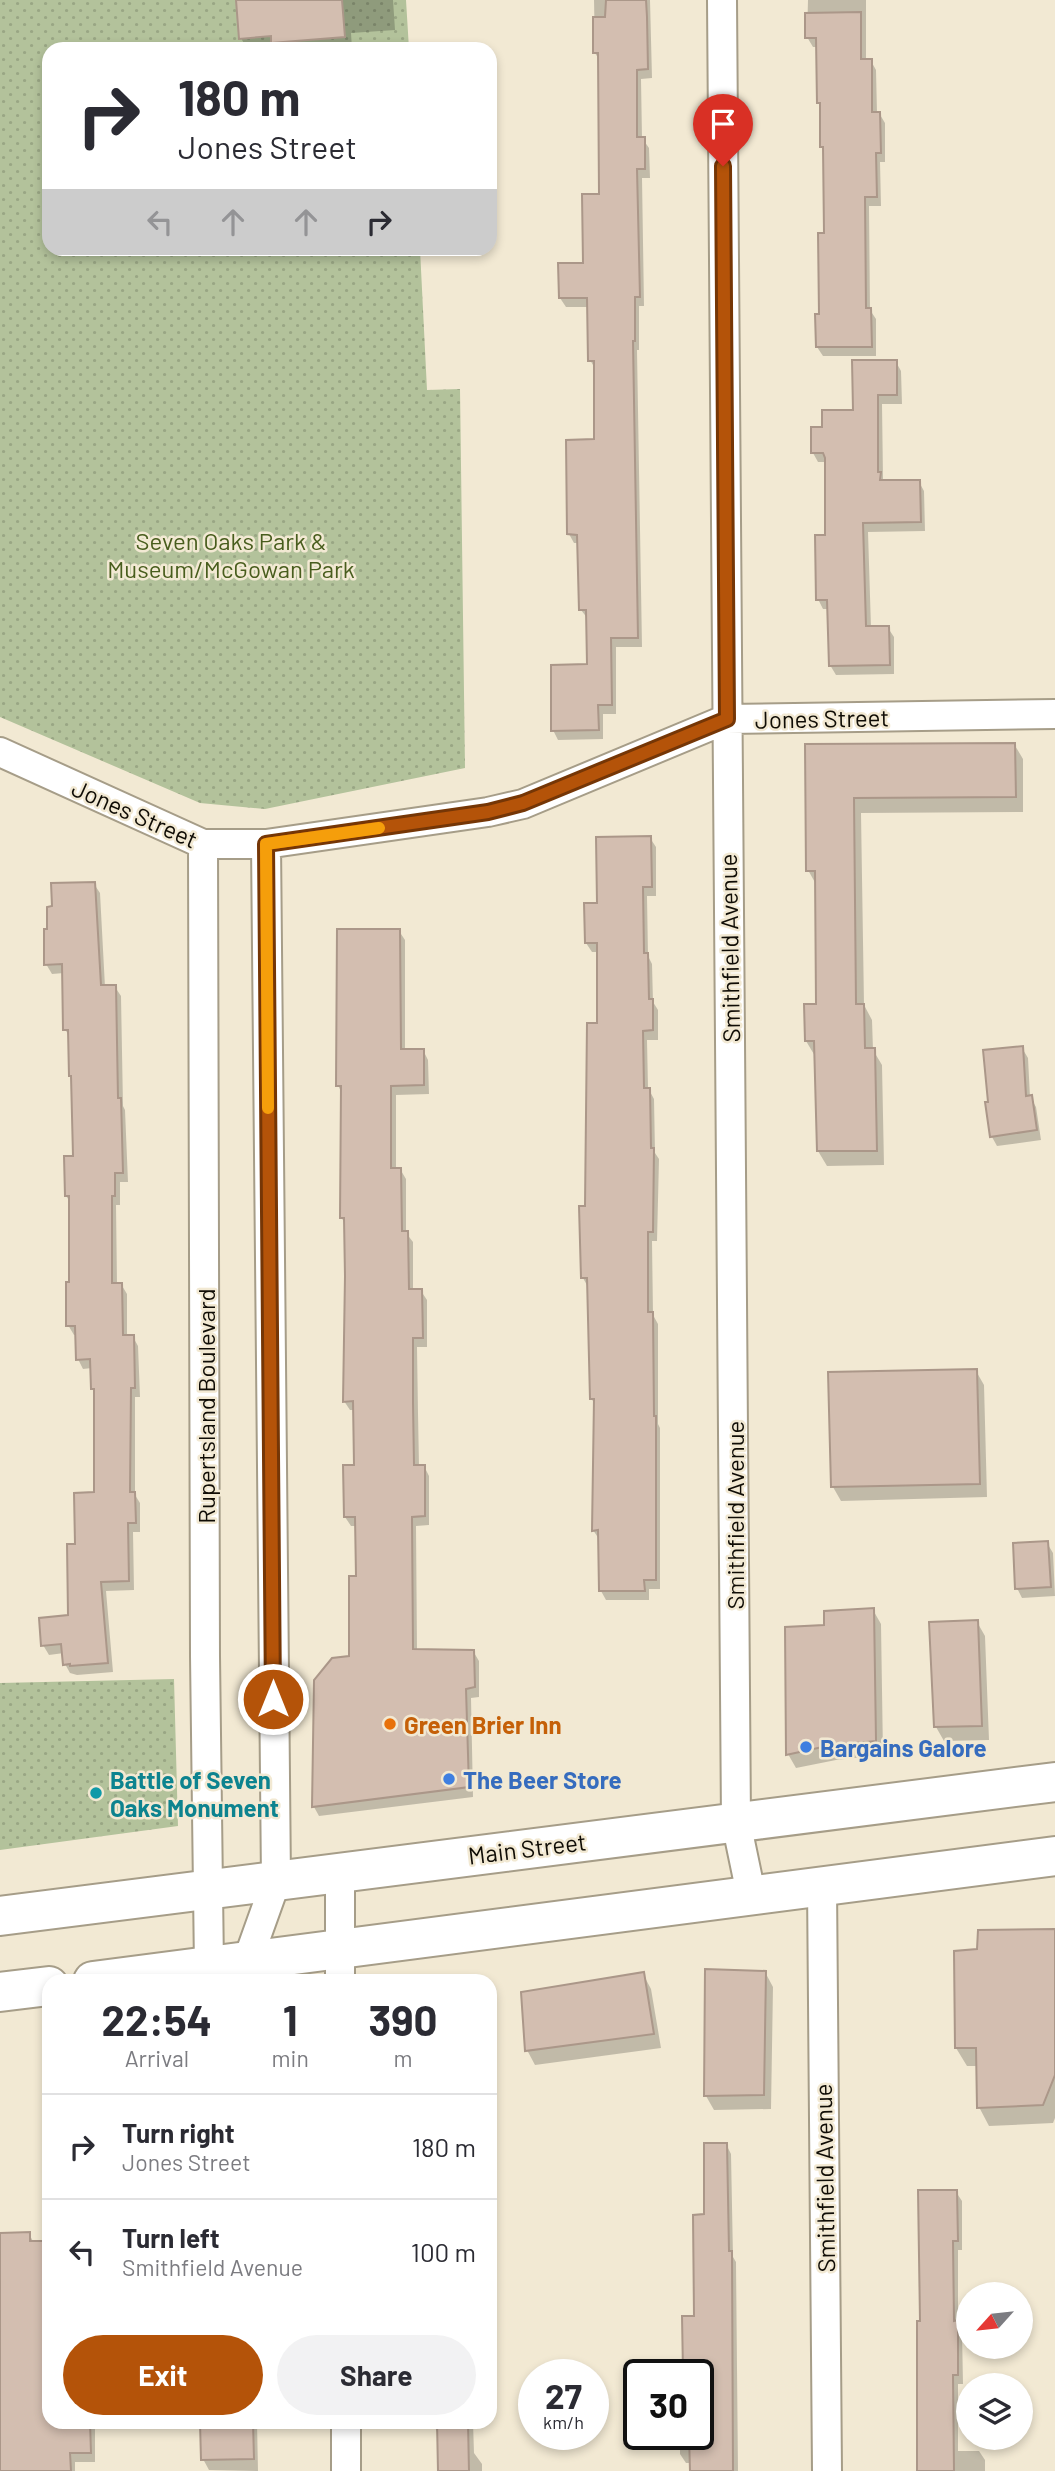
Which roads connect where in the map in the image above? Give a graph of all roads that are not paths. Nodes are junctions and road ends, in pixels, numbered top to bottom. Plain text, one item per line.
1 (722, 0) edge
2 (1055, 714) edge
3 (727, 719) junction
4 (0, 752) edge
5 (203, 844) junction
6 (266, 844) junction
7 (1055, 1782) edge
8 (736, 1822) junction
9 (1055, 1856) edge
10 (340, 1873) junction
11 (276, 1881) junction
12 (822, 1885) junction
13 (208, 1889) junction
14 (751, 1894) junction
15 (0, 1916) edge
16 (247, 1962) junction
17 (339, 1966) edge
18 (209, 1967) junction
19 (151, 1974) edge
20 (42, 1987) edge
21 (0, 1992) edge
22 (346, 2429) edge
23 (346, 2471) edge
24 (827, 2471) edge

1 - 3 street, Smithfield Avenue
2 - 3 street, Jones Street
3 - 6 street, Jones Street
3 - 8 street, Smithfield Avenue
4 - 5 street, Jones Street
5 - 6 street, Jones Street
5 - 13 street, Rupertsland Boulevard
6 - 11 street
7 - 8 main road, Main Street
8 - 10 main road, Main Street
8 - 14 street, Smithfield Avenue
9 - 12 main road
10 - 11 main road, Main Street
10 - 17 street
11 - 13 main road, Main Street
11 - 16 street
12 - 14 main road
12 - 24 street, Smithfield Avenue
13 - 15 main road, Main Street
13 - 18 street, Rupertsland Boulevard
14 - 17 main road
16 - 17 main road
16 - 18 main road
18 - 19 main road
20 - 21 main road
22 - 23 street

